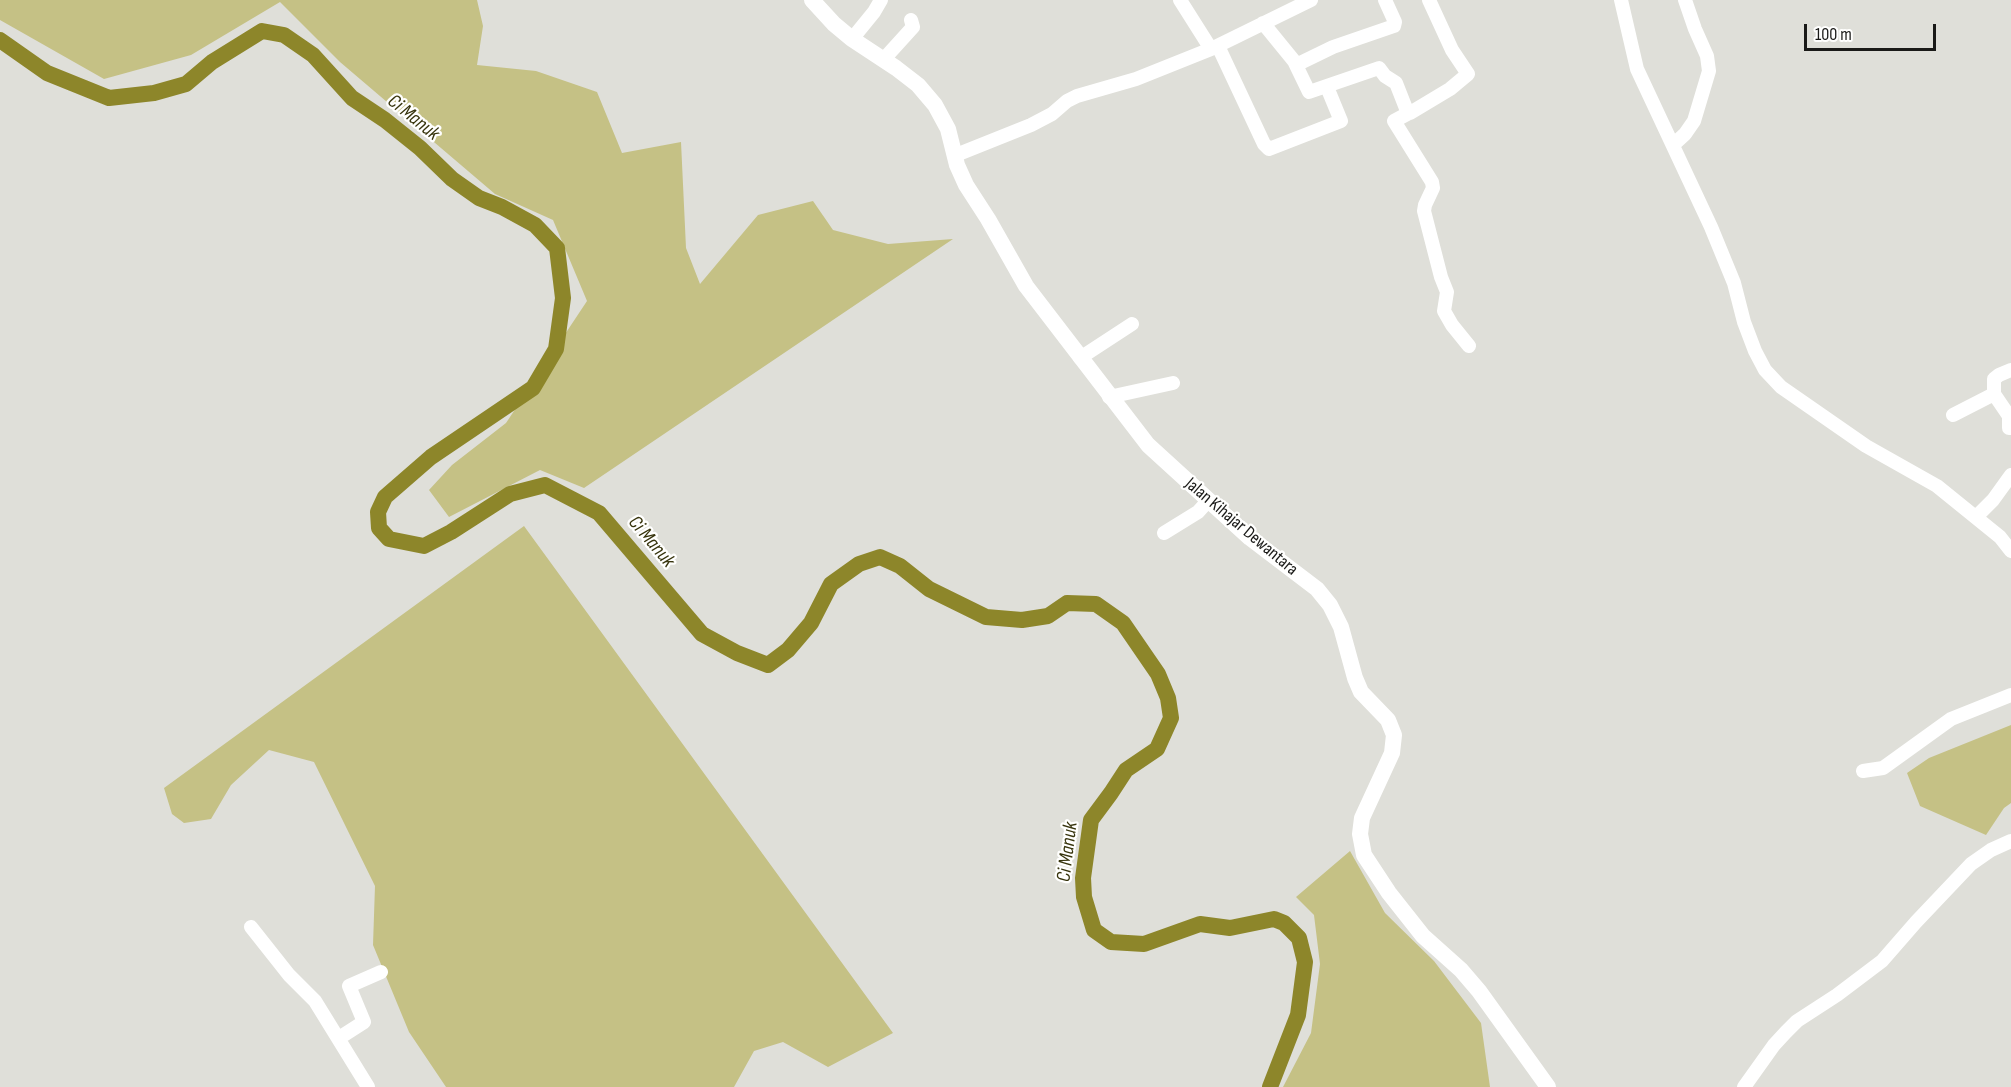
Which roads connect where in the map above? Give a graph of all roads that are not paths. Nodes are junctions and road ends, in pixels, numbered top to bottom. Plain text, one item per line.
1 (812, 0) edge
2 (881, 0) edge
3 (1180, 0) edge
4 (1311, 0) edge
5 (1385, 0) edge
6 (1429, 0) edge
7 (1621, 0) edge
8 (1685, 0) edge
9 (911, 20) dead end
10 (1263, 23) junction
11 (852, 39) junction
12 (1215, 47) junction
13 (884, 59) junction
14 (1296, 65) junction
15 (1327, 87) junction
16 (1408, 113) junction
17 (1673, 146) junction
18 (956, 155) junction
19 (1132, 324) dead end
20 (1469, 346) dead end
21 (1080, 358) junction
22 (2011, 370) edge
23 (1173, 383) dead end
24 (1994, 394) junction
25 (1109, 396) junction
26 (1953, 415) dead end
27 (2011, 428) edge
28 (2011, 476) edge
29 (1208, 501) junction
30 (1977, 518) junction
31 (1164, 533) dead end
32 (2011, 551) edge
33 (2011, 695) edge
34 (1863, 771) dead end
35 (2011, 842) edge
36 (251, 927) dead end
37 (381, 972) dead end
38 (339, 1038) junction
39 (368, 1087) edge
40 (1548, 1087) edge
41 (1744, 1087) edge

1 - 11 main road, Jalan Kihajar Dewantara
2 - 11 street
3 - 12 street
4 - 10 street
5 - 14 street
6 - 16 street
7 - 17 street
8 - 17 street
9 - 13 street
10 - 12 street
10 - 14 street
11 - 13 main road, Jalan Kihajar Dewantara
12 - 15 street
12 - 18 street
13 - 18 main road, Jalan Kihajar Dewantara
14 - 15 street
15 - 16 street
16 - 20 street
17 - 30 street
18 - 21 main road, Jalan Kihajar Dewantara
19 - 21 street
21 - 25 main road, Jalan Kihajar Dewantara
22 - 24 street
23 - 25 street
24 - 26 street
24 - 27 street
25 - 29 main road, Jalan Kihajar Dewantara
28 - 30 street
29 - 31 street
29 - 40 main road, Jalan Kihajar Dewantara
30 - 32 street
33 - 34 street
35 - 41 street
36 - 38 street
37 - 38 street
38 - 39 street

